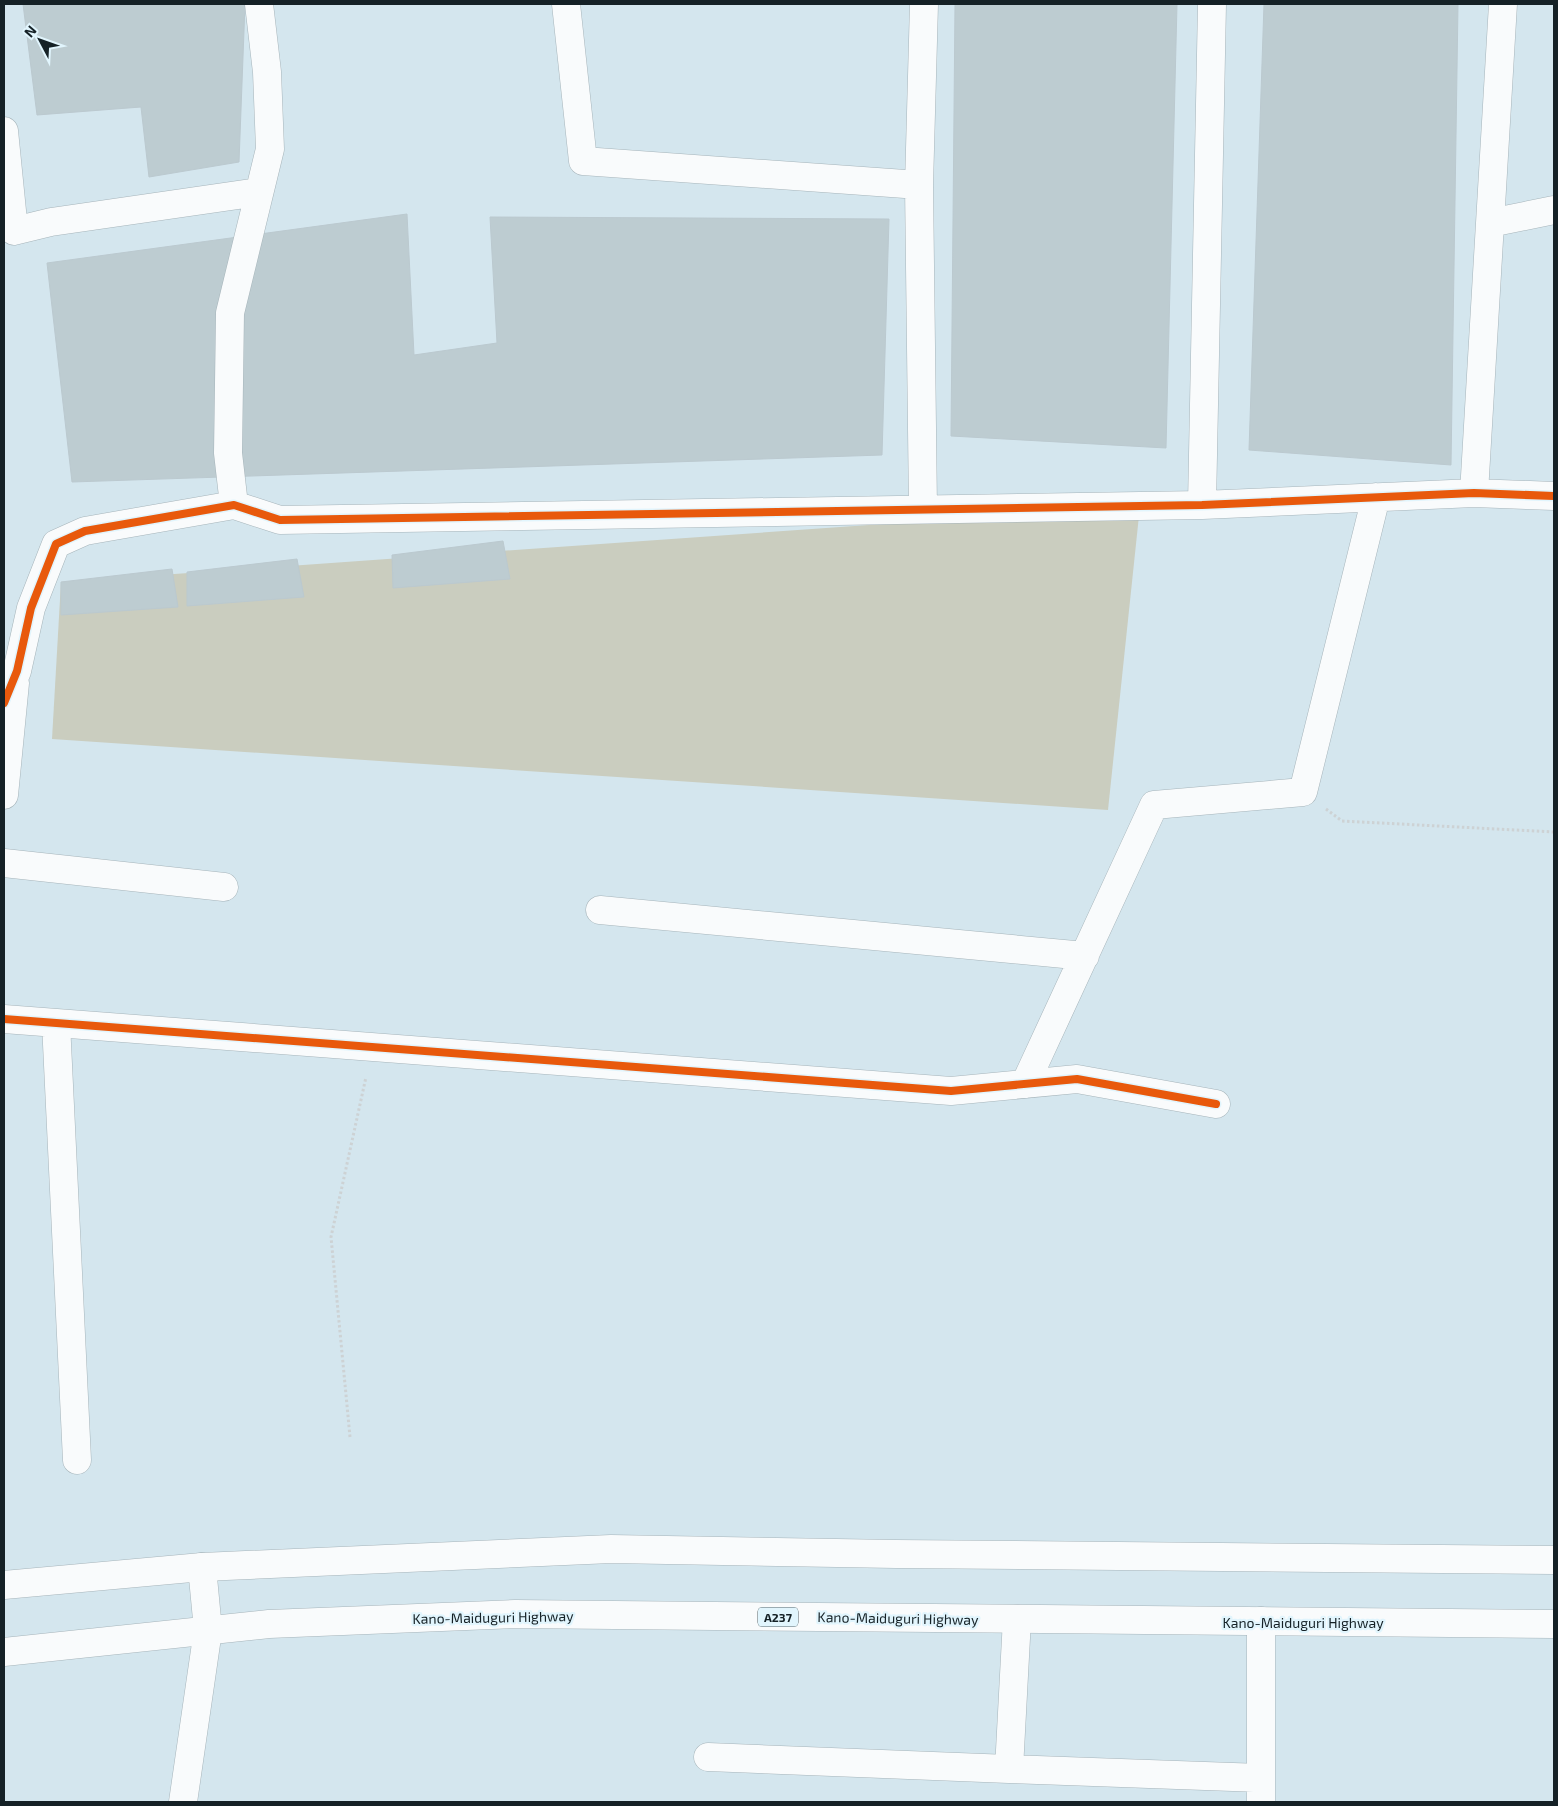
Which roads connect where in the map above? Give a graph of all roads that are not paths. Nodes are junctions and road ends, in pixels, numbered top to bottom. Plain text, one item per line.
1 (259, 4) edge
2 (566, 4) edge
3 (924, 4) edge
4 (1212, 4) edge
5 (1503, 4) edge
6 (4, 131) edge
7 (918, 185) junction
8 (259, 192) junction
9 (1554, 210) edge
10 (1490, 223) junction
11 (1474, 493) junction
12 (1554, 496) edge
13 (1376, 497) junction
14 (234, 505) junction
15 (1202, 505) junction
16 (923, 509) junction
17 (16, 671) junction
18 (4, 703) edge
19 (4, 795) edge
20 (4, 863) edge
21 (224, 887) dead end
22 (600, 910) dead end
23 (1084, 956) junction
24 (4, 1019) edge
25 (56, 1024) junction
26 (1025, 1084) junction
27 (1216, 1104) dead end
28 (77, 1460) dead end
29 (1554, 1560) edge
30 (202, 1567) junction
31 (4, 1585) edge
32 (1017, 1619) junction
33 (1260, 1621) junction
34 (1554, 1624) edge
35 (208, 1630) junction
36 (4, 1652) edge
37 (708, 1757) dead end
38 (1009, 1769) junction
39 (1261, 1790) edge
40 (183, 1802) edge

1 - 8 main road
2 - 7 main road
3 - 7 main road
4 - 15 main road
5 - 10 main road
6 - 8 main road
7 - 16 main road
8 - 14 main road
9 - 10 main road
10 - 11 main road
11 - 12 main road
11 - 13 main road
13 - 15 main road
13 - 23 main road
14 - 16 main road
14 - 17 main road
15 - 16 main road
17 - 18 main road
17 - 19 main road
20 - 21 main road
22 - 23 main road
23 - 26 main road
24 - 25 main road
25 - 26 main road
25 - 28 main road
26 - 27 main road
29 - 30 main road
30 - 31 main road
30 - 35 main road
32 - 33 main road, Kano-Maiduguri Highway / A237
32 - 35 main road, Kano-Maiduguri Highway / A237
32 - 38 main road
33 - 34 main road, Kano-Maiduguri Highway / A237
33 - 39 main road
35 - 36 main road, Kano-Maiduguri Highway / A237
35 - 40 main road
37 - 38 main road
38 - 39 main road

